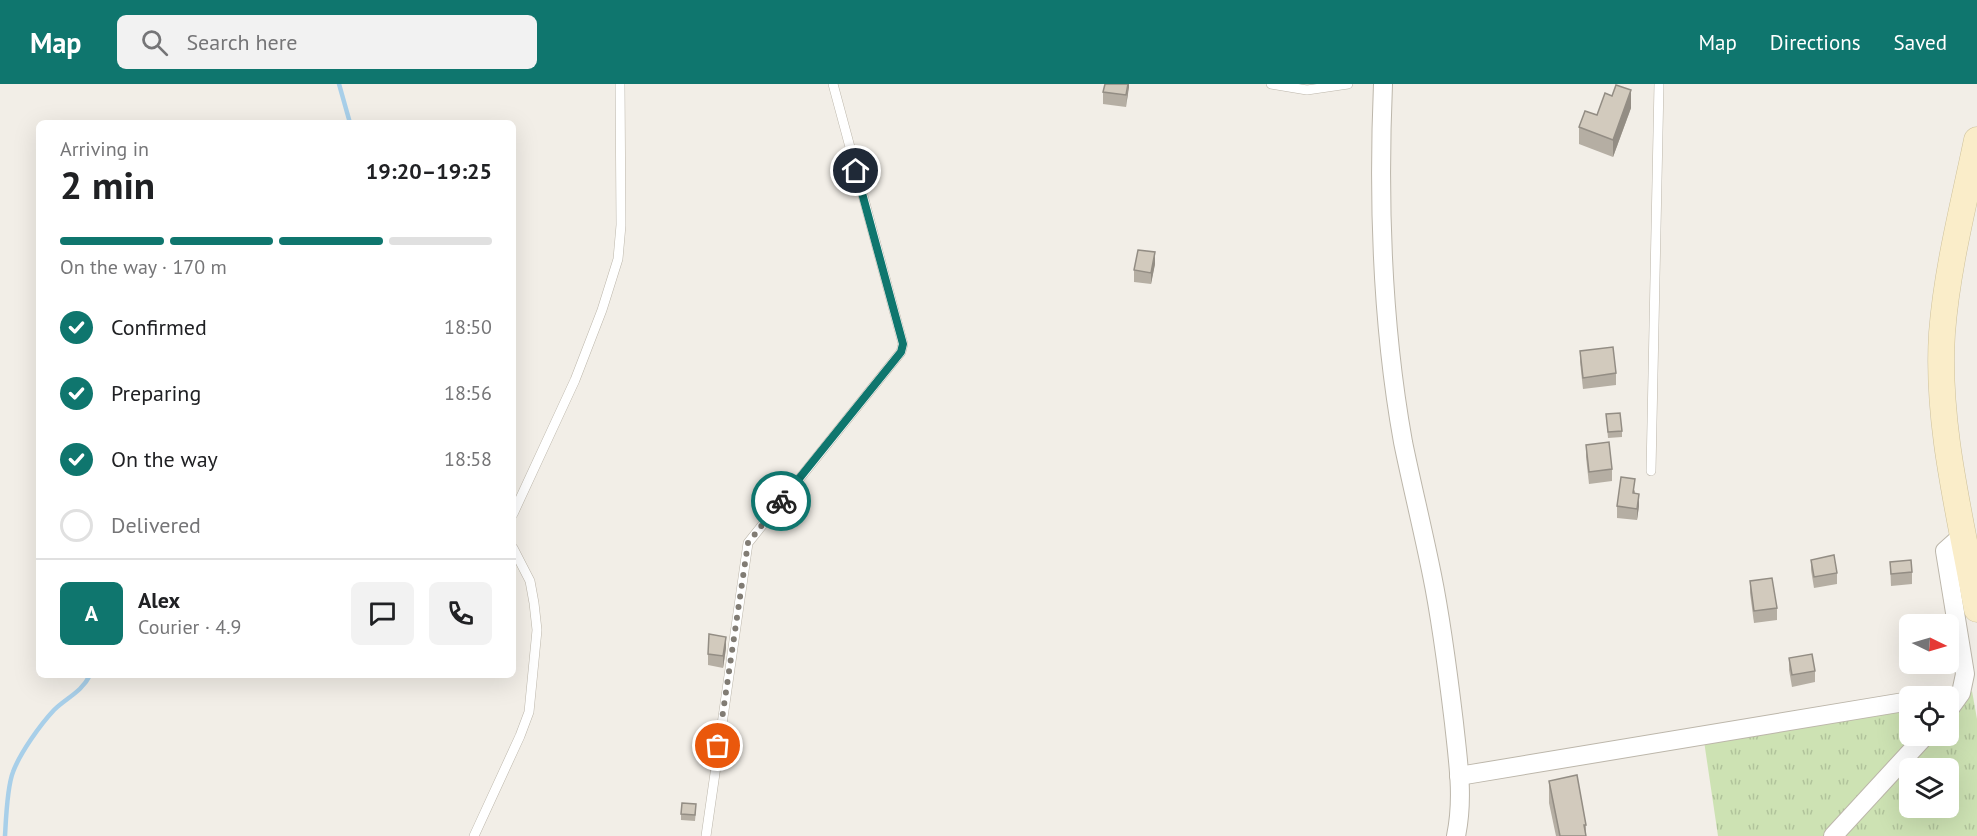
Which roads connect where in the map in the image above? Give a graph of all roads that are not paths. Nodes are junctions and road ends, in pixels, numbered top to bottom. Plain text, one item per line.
1 (620, 84) edge
2 (833, 84) edge
3 (1270, 84) edge
4 (1348, 84) edge
5 (1383, 84) edge
6 (1659, 84) edge
7 (1977, 140) edge
8 (1651, 471) dead end
9 (516, 508) edge
10 (1964, 534) junction
11 (516, 554) edge
12 (1977, 609) edge
13 (1961, 693) joint
14 (1959, 696) edge
15 (1899, 704) edge
16 (1916, 746) edge
17 (1459, 776) junction
18 (474, 836) edge
19 (706, 836) edge
20 (1456, 836) edge
21 (1833, 836) edge

1 - 9 lane
2 - 19 lane
3 - 4 lane
5 - 17 street
6 - 8 lane
7 - 10 main road
10 - 12 main road
10 - 13 street
11 - 18 lane
13 - 14 street
15 - 17 street
16 - 21 street
17 - 20 street

